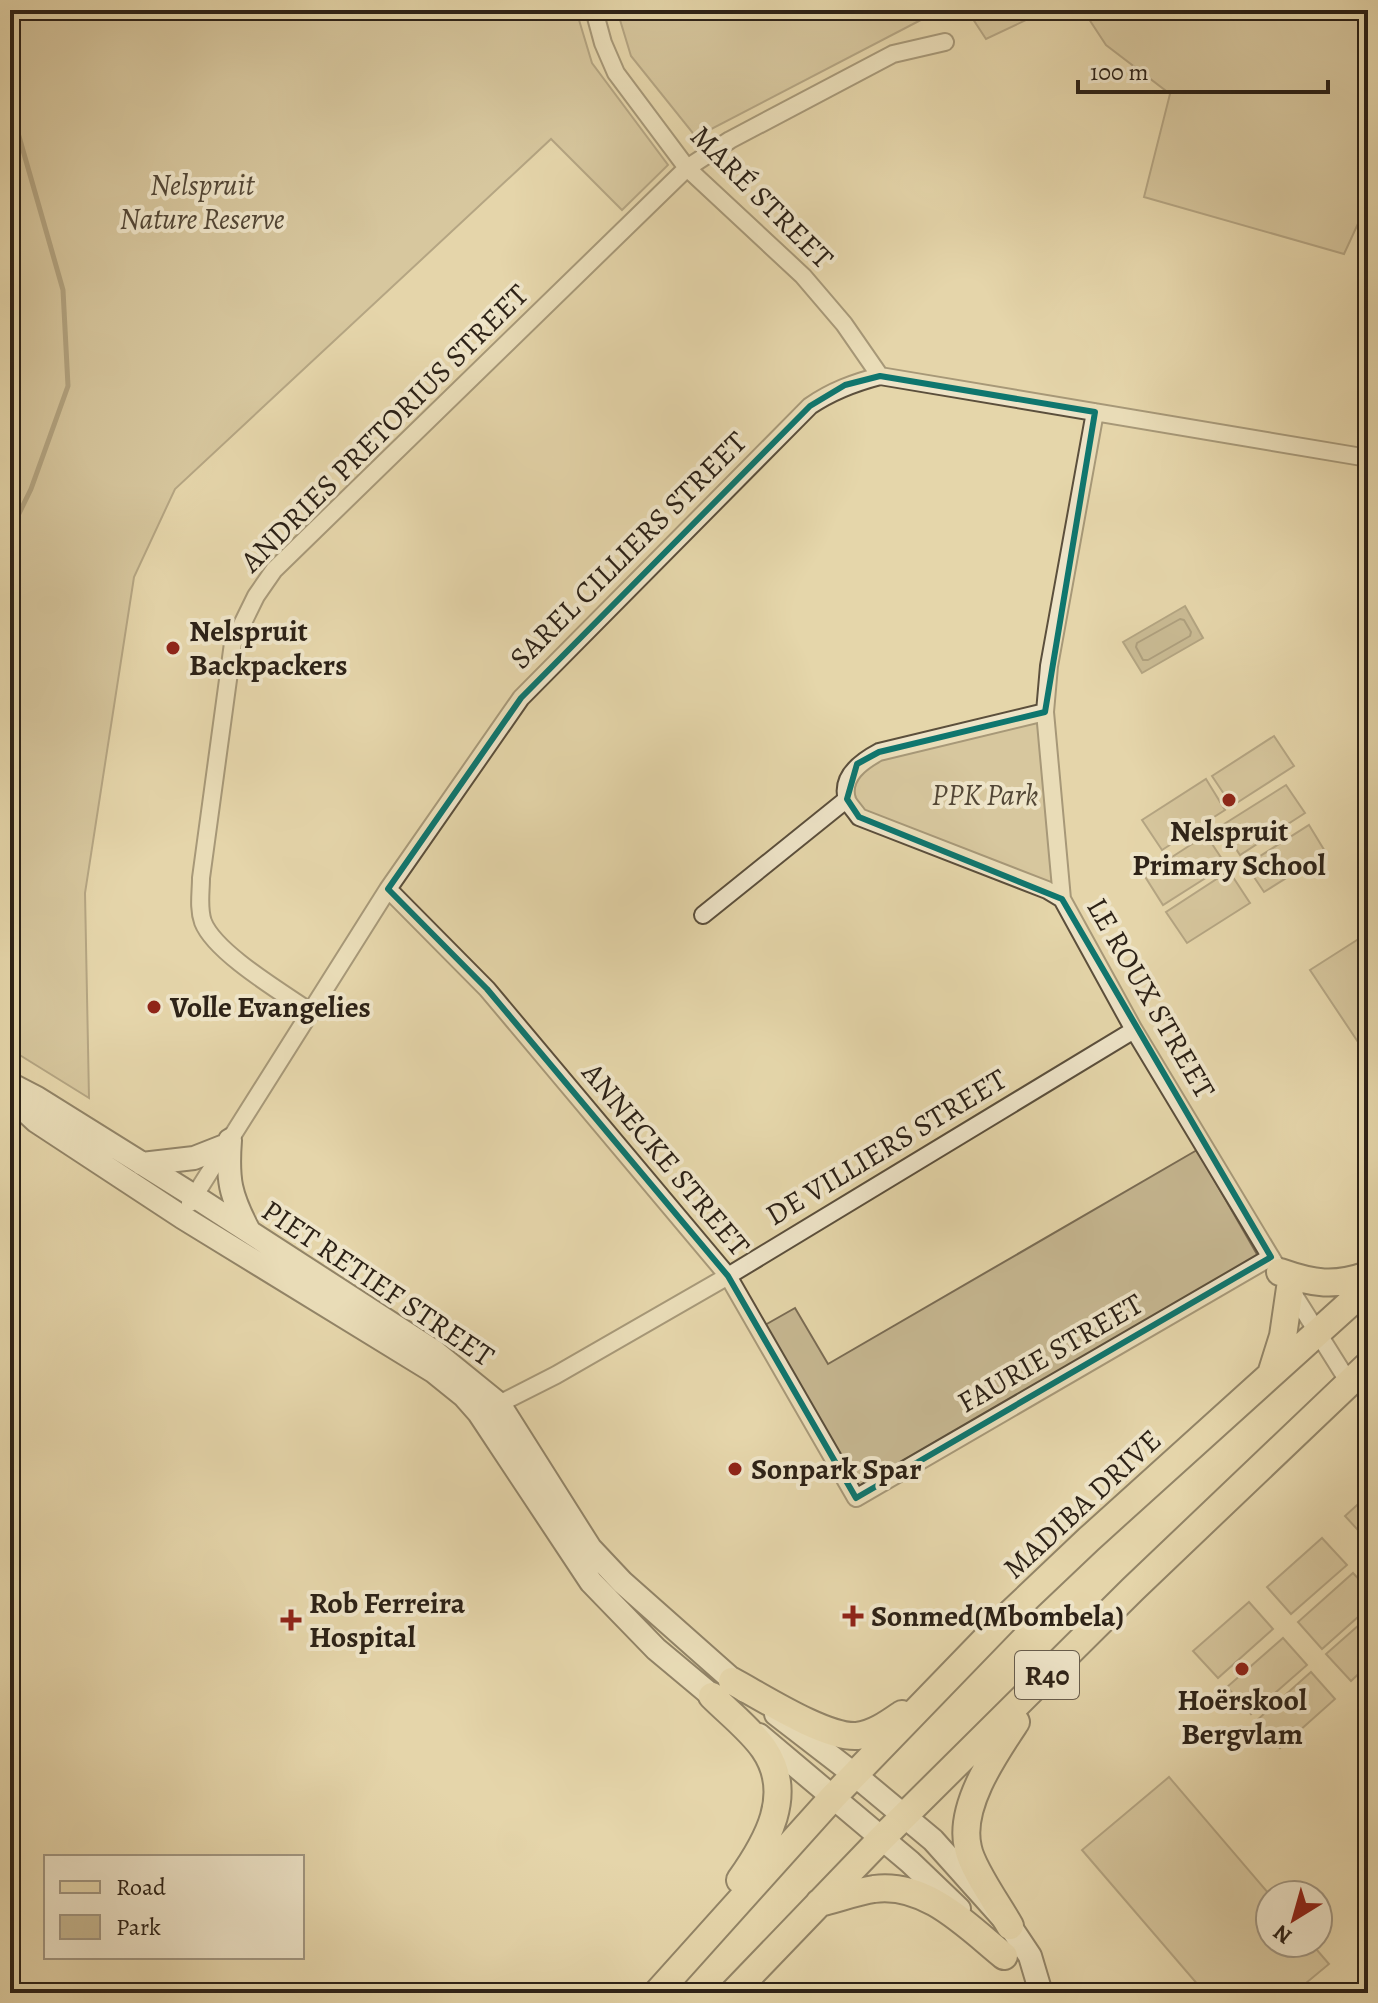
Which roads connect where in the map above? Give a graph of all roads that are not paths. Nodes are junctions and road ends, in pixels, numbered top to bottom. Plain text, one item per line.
1 (594, 10) edge
2 (945, 42) dead end
3 (687, 168) junction
4 (880, 376) junction
5 (1095, 412) junction
6 (1368, 458) edge
7 (1045, 712) junction
8 (847, 799) junction
9 (388, 889) junction
10 (1062, 899) junction
11 (703, 915) dead end
12 (312, 1013) junction
13 (1134, 1030) junction
14 (10, 1084) edge
15 (10, 1097) edge
16 (228, 1142) junction
17 (142, 1164) junction
18 (194, 1196) junction
19 (182, 1217) junction
20 (249, 1231) junction
21 (1280, 1272) junction
22 (1368, 1275) edge
23 (728, 1276) junction
24 (1368, 1287) edge
25 (1317, 1333) junction
26 (1358, 1373) edge
27 (1271, 1374) junction
28 (489, 1408) junction
29 (856, 1498) joint
30 (1055, 1667) junction
31 (722, 1688) junction
32 (933, 1696) junction
33 (855, 1775) junction
34 (833, 1797) junction
35 (905, 1815) junction
36 (882, 1838) junction
37 (819, 1903) junction
38 (1010, 1926) junction
39 (1004, 1956) junction
40 (666, 1984) edge
41 (733, 1993) edge
42 (1040, 1993) edge

1 - 3 street, MARÉ STREET
2 - 3 street, ANDRIES PRETORIUS STREET
3 - 4 street, MARÉ STREET
3 - 12 street, ANDRIES PRETORIUS STREET
4 - 5 street, SAREL CILLIERS STREET
4 - 9 street, SAREL CILLIERS STREET
5 - 6 street, SAREL CILLIERS STREET
5 - 7 street, LE ROUX STREET
7 - 8 street
7 - 10 street, LE ROUX STREET
8 - 10 street
8 - 11 street
9 - 12 street, SAREL CILLIERS STREET
9 - 23 street, ANNECKE STREET
10 - 13 street, LE ROUX STREET
12 - 16 street, SAREL CILLIERS STREET
13 - 21 street, LE ROUX STREET
13 - 23 street, DE VILLIERS STREET
14 - 17 street, PIET RETIEF STREET
15 - 19 street, PIET RETIEF STREET
16 - 17 street
16 - 18 street, SAREL CILLIERS STREET
16 - 20 street
17 - 18 street, PIET RETIEF STREET
18 - 19 street, SAREL CILLIERS STREET
18 - 20 street, PIET RETIEF STREET
19 - 28 street, PIET RETIEF STREET
20 - 28 street, PIET RETIEF STREET
21 - 22 main road
21 - 25 street, LE ROUX STREET
21 - 27 main road
21 - 29 street, FAURIE STREET
23 - 28 street, DE VILLIERS STREET
23 - 29 street, ANNECKE STREET
24 - 25 main road, MADIBA DRIVE / R40
25 - 26 street, LE ROUX STREET
25 - 27 main road, MADIBA DRIVE / R40
26 - 30 main road, R40
27 - 32 main road, MADIBA DRIVE / R40
28 - 31 street, PIET RETIEF STREET
30 - 35 main road, R40
30 - 38 main road
31 - 32 main road
31 - 33 street, PIET RETIEF STREET
31 - 34 street, PIET RETIEF STREET
31 - 40 main road
32 - 33 main road, MADIBA DRIVE / R40
33 - 34 main road, MADIBA DRIVE / R40
33 - 35 street, PIET RETIEF STREET
34 - 36 street, PIET RETIEF STREET
34 - 40 main road, MADIBA DRIVE / R40
35 - 36 main road, R40
35 - 38 street, PIET RETIEF STREET
36 - 37 main road, R40
36 - 39 street, PIET RETIEF STREET
37 - 39 main road
37 - 41 main road, R40
38 - 42 street, PIET RETIEF STREET
39 - 42 street, PIET RETIEF STREET

